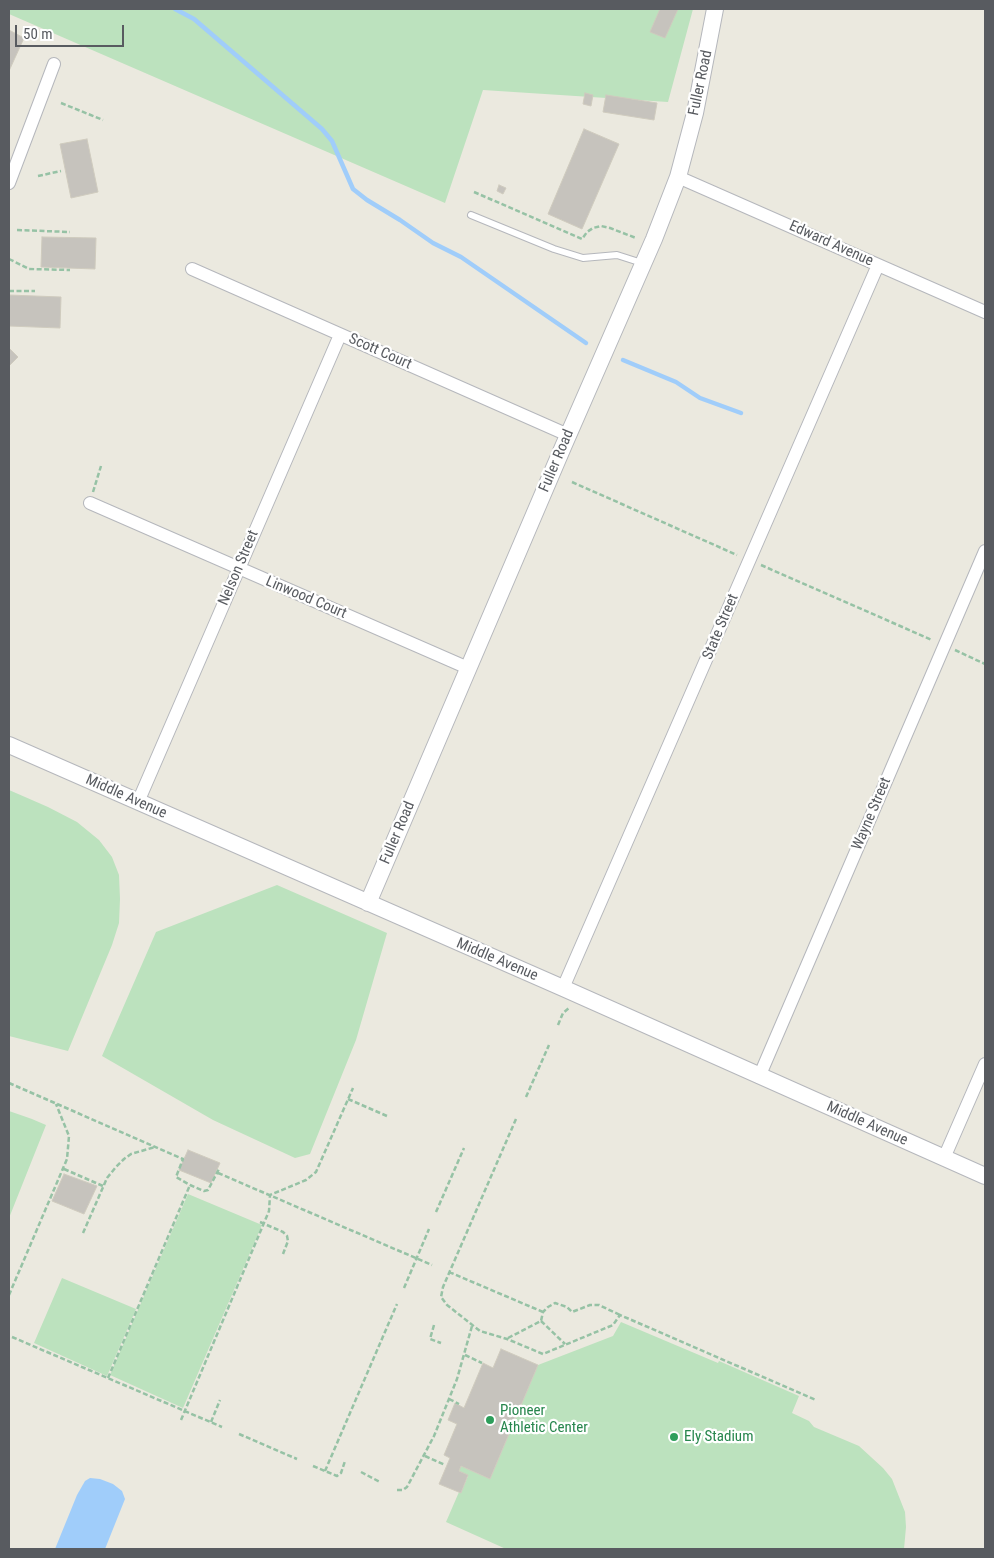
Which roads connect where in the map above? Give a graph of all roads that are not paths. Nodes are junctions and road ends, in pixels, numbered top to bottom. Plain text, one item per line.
1 (715, 9) edge
2 (54, 64) dead end
3 (678, 177) junction
4 (9, 183) edge
5 (471, 215) dead end
6 (644, 264) junction
7 (878, 265) junction
8 (192, 269) dead end
9 (985, 312) edge
10 (340, 335) junction
11 (568, 435) junction
12 (90, 503) road end
13 (985, 551) edge
14 (238, 569) junction
15 (468, 668) junction
16 (9, 745) edge
17 (138, 802) junction
18 (368, 903) junction
19 (563, 988) junction
20 (985, 1064) edge
21 (759, 1076) junction
22 (944, 1158) junction
23 (985, 1176) edge

1 - 3 street, Fuller Road
2 - 4 street
3 - 6 street, Fuller Road
3 - 7 street, Edward Avenue
5 - 6 lane
6 - 11 street, Fuller Road
7 - 9 street, Edward Avenue
7 - 19 street, State Street
8 - 10 street, Scott Court
10 - 11 street, Scott Court
10 - 14 street, Nelson Street
11 - 15 street, Fuller Road
12 - 14 street, Linwood Court
13 - 21 street, Wayne Street
14 - 15 street, Linwood Court
14 - 17 street, Nelson Street
15 - 18 street, Fuller Road
16 - 17 street, Middle Avenue
17 - 18 street, Middle Avenue
18 - 19 street, Middle Avenue
19 - 21 street, Middle Avenue
20 - 22 street
21 - 22 street, Middle Avenue
22 - 23 street, Middle Avenue

